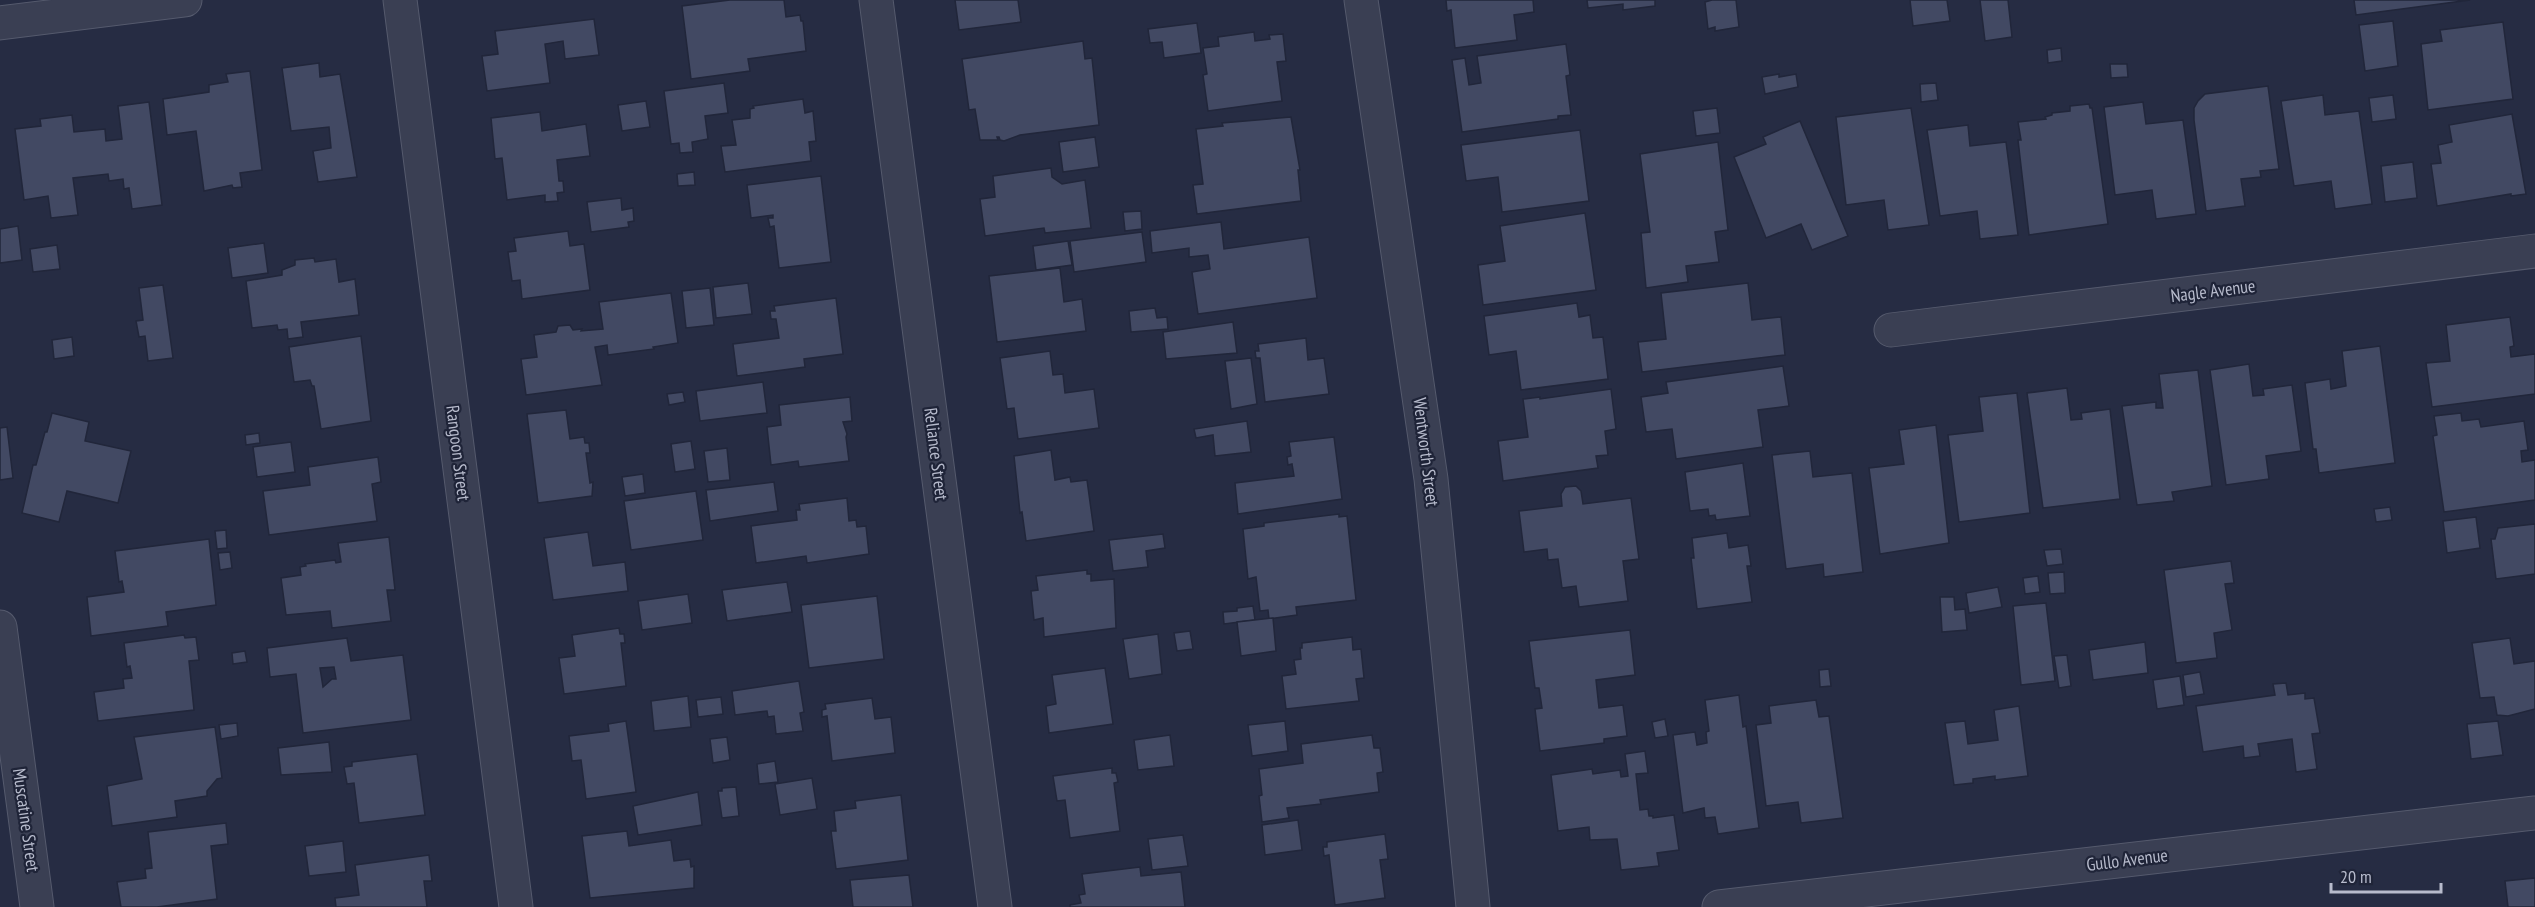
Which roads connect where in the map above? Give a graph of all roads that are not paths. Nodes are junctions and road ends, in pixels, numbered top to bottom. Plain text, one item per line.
1 (185, 0) edge
2 (400, 0) edge
3 (876, 0) edge
4 (1361, 0) edge
5 (0, 22) edge
6 (2535, 252) edge
7 (1891, 330) dead end
8 (0, 627) edge
9 (2535, 813) edge
10 (37, 907) edge
11 (516, 907) edge
12 (995, 907) edge
13 (1473, 907) edge
14 (1719, 907) edge

1 - 5 street
2 - 11 street, Rangoon Street
3 - 12 street, Reliance Street
4 - 13 street, Wentworth Street
6 - 7 street, Nagle Avenue
8 - 10 street, Muscatine Street
9 - 14 street, Gullo Avenue

